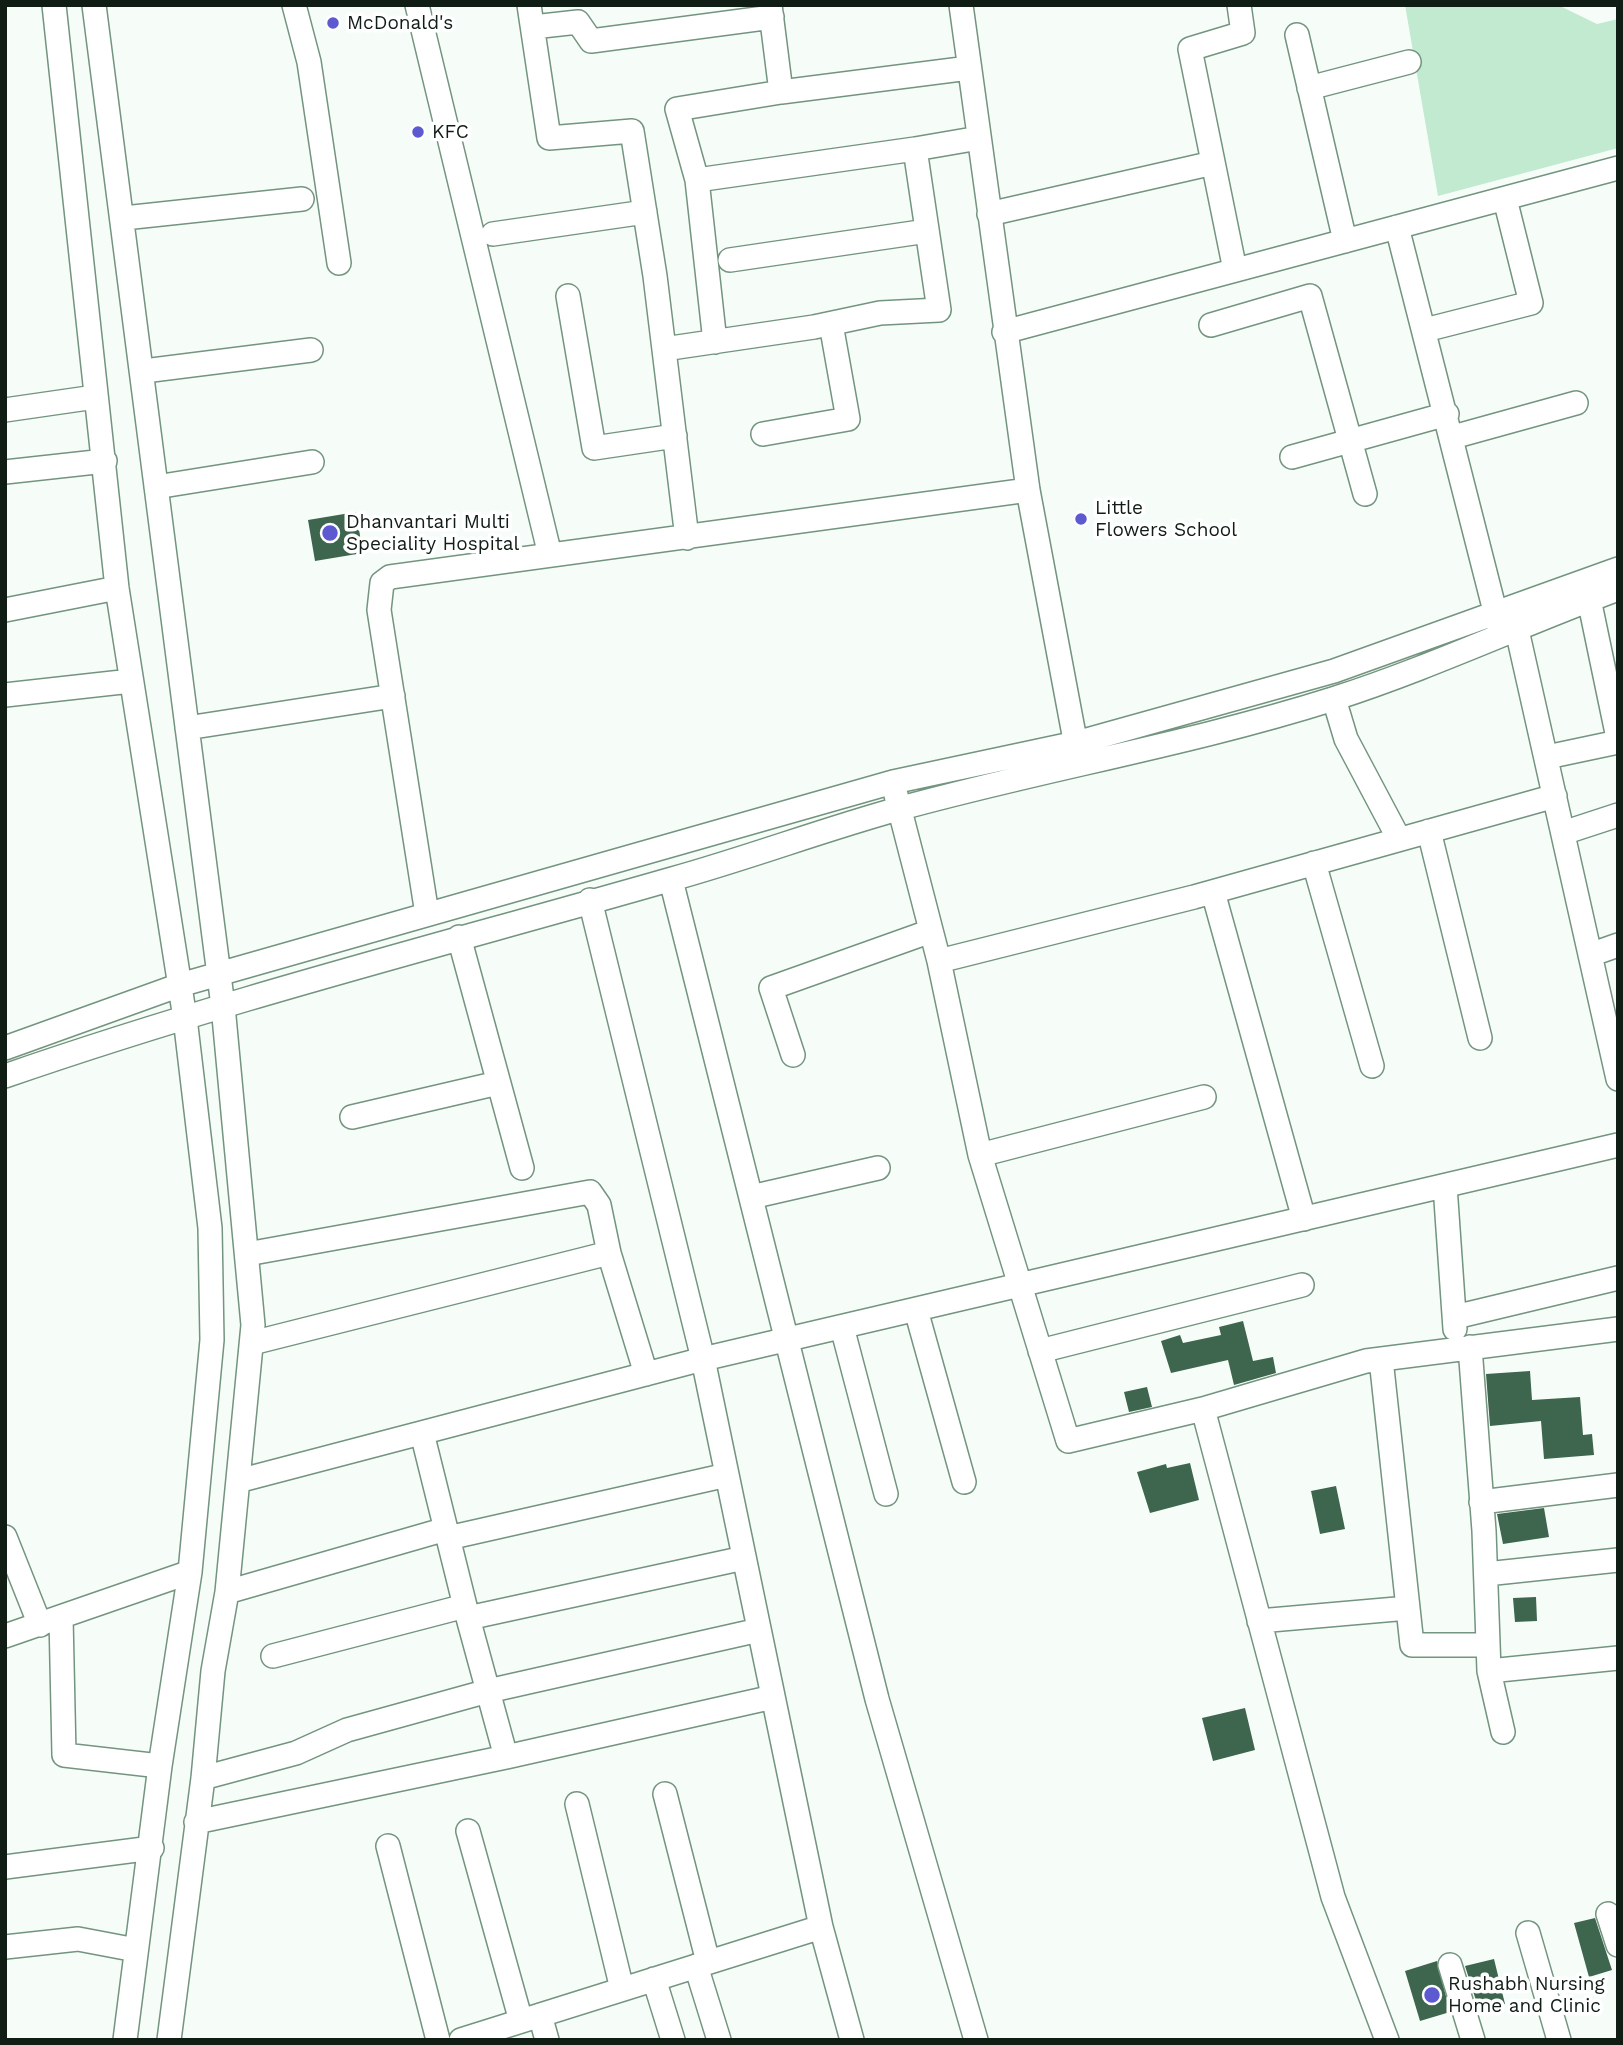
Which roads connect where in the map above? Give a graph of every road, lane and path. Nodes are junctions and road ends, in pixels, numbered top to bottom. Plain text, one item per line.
1 (54, 5) edge
2 (94, 5) edge
3 (294, 5) edge
4 (417, 5) edge
5 (961, 5) edge
6 (1239, 5) edge
7 (771, 11) edge
8 (531, 16) edge
9 (1297, 35) dead end
10 (1409, 62) dead end
11 (970, 68) junction
12 (1309, 88) junction
13 (781, 92) junction
14 (979, 138) junction
15 (915, 149) junction
16 (1213, 163) junction
17 (1618, 168) edge
18 (697, 180) junction
19 (1505, 198) junction
20 (302, 199) dead end
21 (645, 212) junction
22 (989, 214) junction
23 (124, 218) junction
24 (1397, 227) junction
25 (927, 230) junction
26 (493, 234) dead end
27 (1345, 242) junction
28 (730, 260) dead end
29 (339, 263) dead end
30 (1235, 270) junction
31 (568, 296) dead end
32 (831, 324) junction
33 (1212, 325) dead end
34 (1425, 330) junction
35 (1004, 332) junction
36 (715, 342) junction
37 (311, 349) dead end
38 (664, 349) junction
39 (144, 371) junction
40 (95, 397) junction
41 (1576, 403) dead end
42 (5, 410) edge
43 (1447, 414) junction
44 (763, 434) dead end
45 (675, 436) junction
46 (1453, 437) junction
47 (1351, 441) junction
48 (1292, 457) dead end
49 (105, 461) junction
50 (312, 462) dead end
51 (5, 472) edge
52 (156, 487) junction
53 (1028, 490) junction
54 (1365, 495) dead end
55 (687, 537) junction
56 (550, 555) junction
57 (1618, 569) edge
58 (117, 588) junction
59 (1618, 589) edge
60 (1589, 599) junction
61 (5, 609) edge
62 (1505, 627) junction
63 (131, 681) junction
64 (5, 695) edge
65 (393, 696) junction
66 (1334, 699) junction
67 (187, 728) junction
68 (1618, 740) edge
69 (1076, 743) junction
70 (1547, 757) junction
71 (1080, 766) junction
72 (893, 782) junction
73 (1555, 796) junction
74 (899, 808) junction
75 (1618, 815) edge
76 (1429, 831) junction
77 (1563, 834) junction
78 (1399, 839) junction
79 (1314, 863) junction
80 (671, 880) junction
81 (1213, 892) junction
82 (590, 900) junction
83 (427, 914) junction
84 (931, 932) junction
85 (459, 937) junction
86 (1618, 945) edge
87 (1590, 956) junction
88 (939, 961) junction
89 (219, 974) junction
90 (180, 985) junction
91 (223, 1006) junction
92 (185, 1018) junction
93 (1611, 1020) edge
94 (1480, 1038) dead end
95 (5, 1048) edge
96 (793, 1055) dead end
97 (1372, 1066) dead end
98 (5, 1076) edge
99 (1618, 1079) edge
100 (498, 1083) junction
101 (1203, 1097) dead end
102 (352, 1117) dead end
103 (1618, 1145) edge
104 (980, 1155) junction
105 (522, 1168) dead end
106 (878, 1168) dead end
107 (1445, 1185) junction
108 (751, 1197) junction
109 (1304, 1219) junction
110 (609, 1253) junction
111 (247, 1254) junction
112 (1618, 1278) edge
113 (1302, 1285) dead end
114 (1020, 1286) junction
115 (916, 1310) junction
116 (1454, 1317) junction
117 (842, 1327) junction
118 (1618, 1329) edge
119 (788, 1339) junction
120 (252, 1343) junction
121 (1464, 1348) junction
122 (1040, 1351) junction
123 (703, 1359) junction
124 (1381, 1359) junction
125 (646, 1374) junction
126 (1203, 1409) junction
127 (422, 1433) junction
128 (727, 1475) junction
129 (238, 1481) junction
130 (964, 1482) dead end
131 (1618, 1485) edge
132 (886, 1494) dead end
133 (1481, 1502) junction
134 (447, 1534) junction
135 (5, 1537) edge
136 (744, 1558) junction
137 (1618, 1560) edge
138 (190, 1572) junction
139 (1486, 1574) junction
140 (227, 1592) junction
141 (1408, 1608) junction
142 (466, 1612) junction
143 (50, 1621) junction
144 (1259, 1621) junction
145 (759, 1630) junction
146 (5, 1636) edge
147 (1488, 1645) junction
148 (273, 1656) dead end
149 (1618, 1658) edge
150 (1489, 1671) junction
151 (488, 1691) junction
152 (773, 1697) junction
153 (1503, 1731) dead end
154 (506, 1757) junction
155 (160, 1766) junction
156 (203, 1778) junction
157 (665, 1794) dead end
158 (577, 1804) dead end
159 (196, 1822) junction
160 (468, 1832) dead end
161 (388, 1846) dead end
162 (152, 1847) junction
163 (5, 1867) edge
164 (1608, 1914) dead end
165 (821, 1927) junction
166 (1528, 1933) dead end
167 (1618, 1945) edge
168 (5, 1947) edge
169 (136, 1950) junction
170 (702, 1964) junction
171 (1450, 1965) dead end
172 (654, 1979) junction
173 (622, 1989) junction
174 (531, 2018) junction
175 (125, 2040) edge
176 (169, 2040) edge
177 (438, 2040) edge
178 (461, 2040) edge
179 (547, 2040) edge
180 (673, 2040) edge
181 (719, 2040) edge
182 (852, 2040) edge
183 (976, 2040) edge
184 (1387, 2040) edge
185 (1473, 2040) edge
186 (1559, 2040) edge

1 - 40 street
2 - 23 street
3 - 29 street
4 - 56 street
5 - 11 street
6 - 16 street
7 - 8 street
7 - 13 street
8 - 21 street
9 - 12 street
10 - 12 street
11 - 13 street
11 - 14 street
12 - 27 street
13 - 18 street
14 - 15 street
14 - 22 street
15 - 18 street
15 - 25 street
16 - 22 street
16 - 30 street
17 - 19 street
18 - 36 street
19 - 24 street
19 - 34 street
20 - 23 street
21 - 26 street
21 - 38 street
22 - 35 street
23 - 39 street
24 - 27 street
24 - 34 street
25 - 28 street
25 - 32 street
27 - 30 street
30 - 35 street
31 - 45 street
32 - 36 street
32 - 44 street
33 - 47 street
34 - 43 street
35 - 53 street
36 - 38 street
37 - 39 street
38 - 45 street
39 - 52 street
40 - 42 street
40 - 49 street
41 - 46 street
43 - 46 street
43 - 47 street
45 - 55 street
46 - 62 street
47 - 48 street
47 - 54 street
49 - 51 street
49 - 58 street
50 - 52 street
52 - 67 street
53 - 55 street
53 - 69 street
55 - 56 street
56 - 65 street
57 - 62 street
58 - 61 street
58 - 63 street
59 - 60 street
60 - 62 street
60 - 68 street
62 - 66 street
62 - 69 street
62 - 70 street
63 - 64 street
63 - 90 street
65 - 67 street
65 - 83 street
66 - 71 street
66 - 78 street
67 - 89 street
68 - 70 street
69 - 71 street
69 - 72 street
70 - 73 street
71 - 74 street
72 - 74 street
72 - 83 street
73 - 76 street
73 - 77 street
74 - 80 street
74 - 84 street
75 - 77 street
76 - 78 street
76 - 94 street
77 - 87 street
78 - 79 street
79 - 81 street
79 - 97 street
80 - 82 street
80 - 108 street
81 - 88 street
81 - 109 street
82 - 85 street
82 - 123 street
83 - 89 street
84 - 88 street
84 - 96 street
85 - 91 street
85 - 100 street
86 - 87 street
87 - 93 street
88 - 104 street
89 - 90 street
89 - 91 street
90 - 92 street
90 - 95 street
91 - 92 street
91 - 111 street
92 - 98 street
92 - 138 street
93 - 99 street
100 - 102 street
100 - 105 street
101 - 104 street
103 - 107 street
104 - 114 street
106 - 108 street
107 - 109 street
107 - 116 street
108 - 119 street
109 - 114 street
110 - 111 street
110 - 120 street
110 - 125 street
111 - 120 street
112 - 116 street
113 - 122 street
114 - 115 street
114 - 122 street
115 - 117 street
115 - 130 street
116 - 121 street
117 - 119 street
117 - 132 street
118 - 121 street
119 - 123 street
119 - 183 street
120 - 129 street
121 - 124 street
121 - 133 street
122 - 126 street
123 - 125 street
123 - 128 street
124 - 126 street
124 - 141 street
125 - 127 street
126 - 144 street
127 - 129 street
127 - 134 street
128 - 134 street
128 - 136 street
129 - 140 street
131 - 133 street
133 - 139 street
134 - 140 street
134 - 142 street
135 - 143 street
136 - 142 street
136 - 145 street
137 - 139 street
138 - 143 street
138 - 155 street
139 - 147 street
140 - 156 street
141 - 144 street
141 - 147 street
142 - 148 street
142 - 151 street
143 - 146 street
143 - 155 street
144 - 184 street
145 - 151 street
145 - 152 street
147 - 150 street
149 - 150 street
150 - 153 street
151 - 154 street
151 - 156 street
152 - 154 street
152 - 165 street
154 - 159 street
155 - 162 street
156 - 159 street
157 - 170 street
158 - 173 street
159 - 176 street
160 - 174 street
161 - 177 street
162 - 163 street
162 - 169 street
164 - 167 street
165 - 170 street
165 - 182 street
166 - 186 street
168 - 169 street
169 - 175 street
170 - 172 street
170 - 181 street
171 - 185 street
172 - 173 street
172 - 180 street
173 - 174 street
174 - 178 street
174 - 179 street

